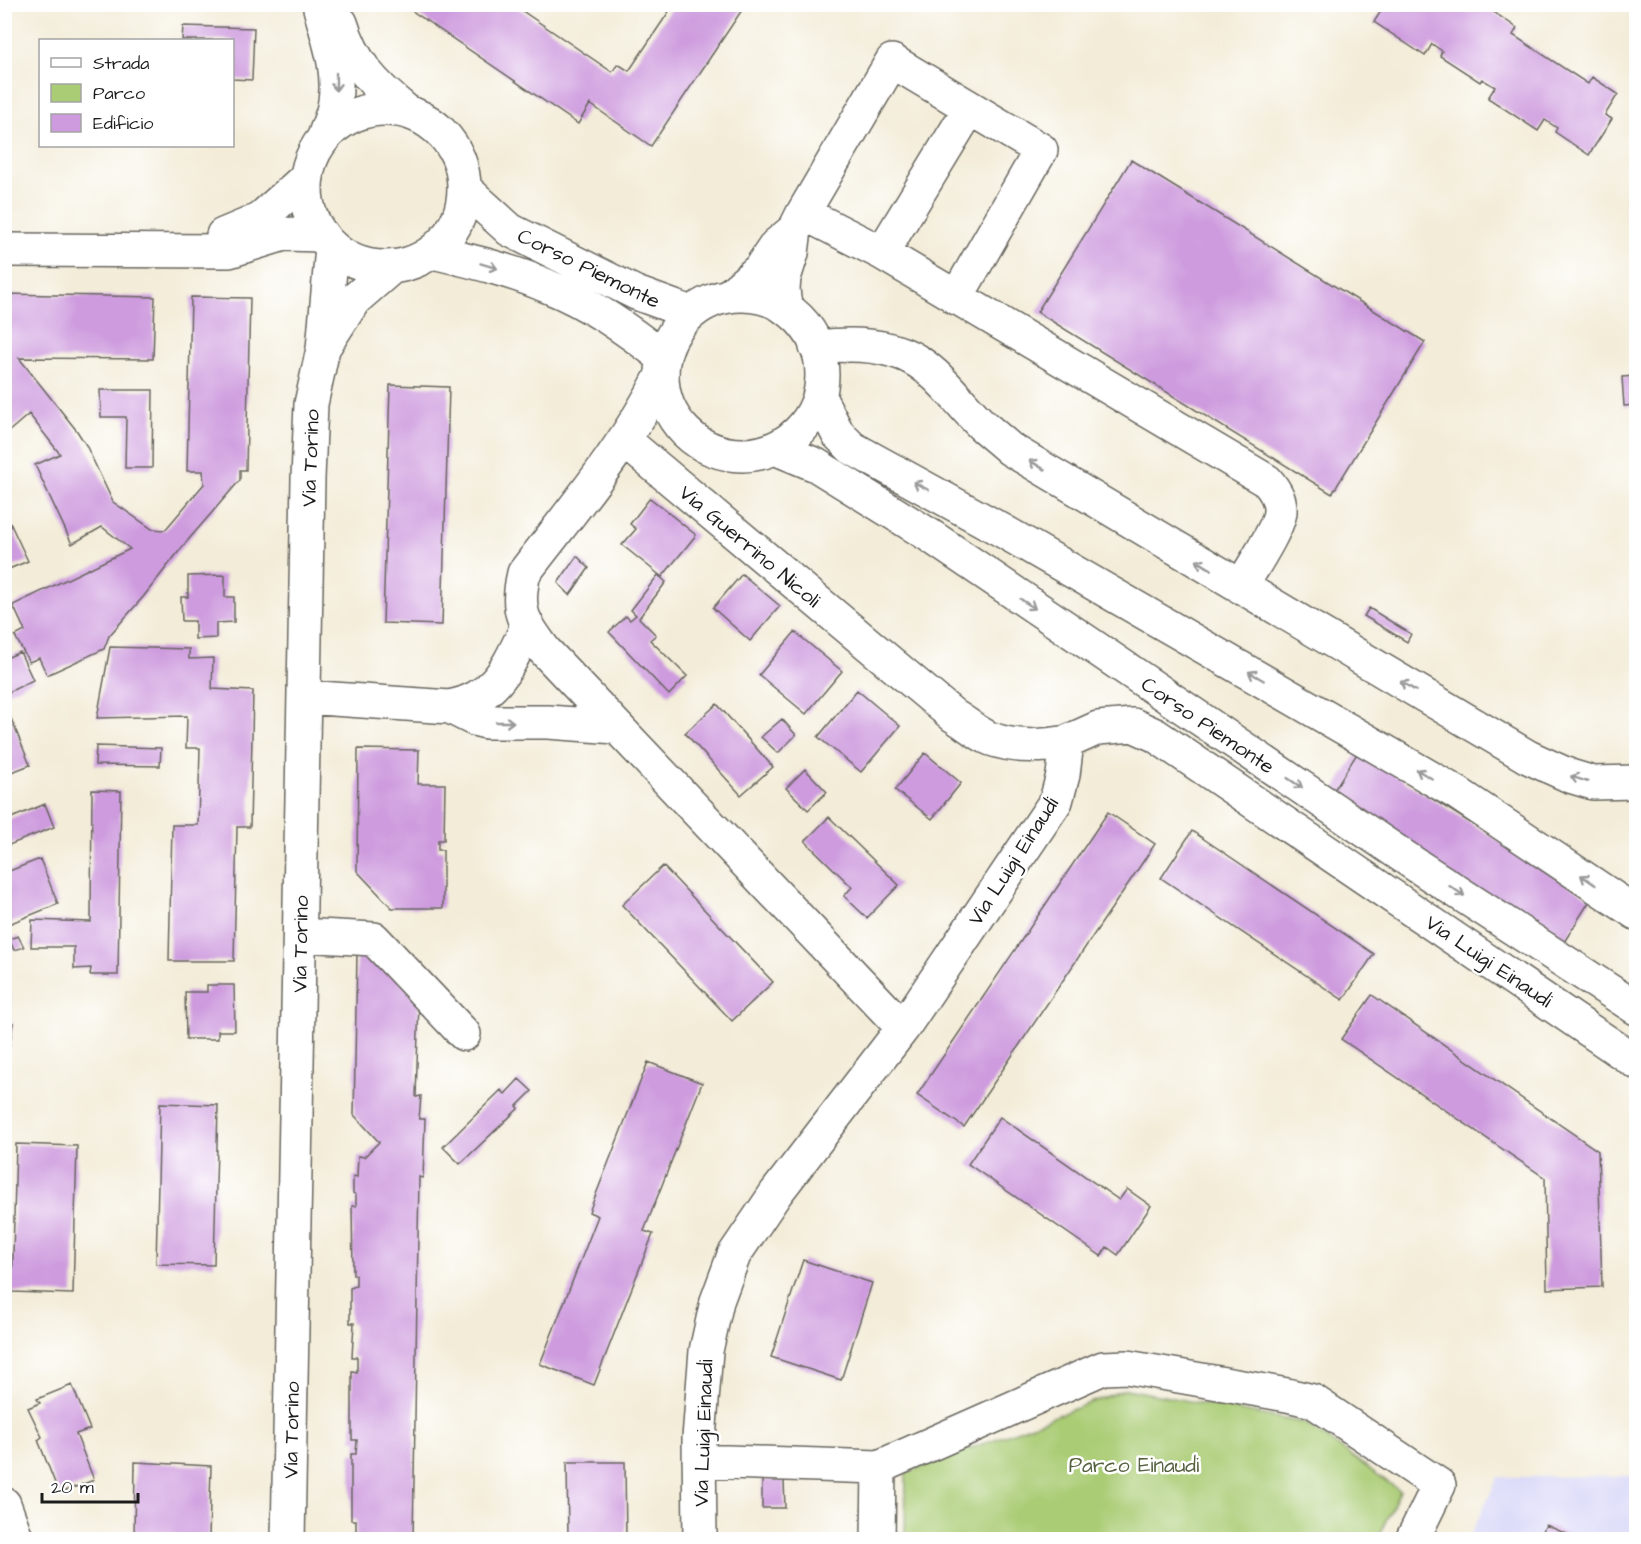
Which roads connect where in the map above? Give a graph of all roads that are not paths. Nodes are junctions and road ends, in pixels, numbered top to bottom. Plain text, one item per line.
1 (319, 4) edge
2 (337, 4) edge
3 (970, 108) junction
4 (406, 111) junction
5 (324, 137) junction
6 (307, 177) junction
7 (465, 189) junction
8 (799, 221) junction
9 (327, 241) junction
10 (4, 250) edge
11 (198, 252) junction
12 (433, 252) junction
13 (882, 253) junction
14 (392, 267) junction
15 (730, 296) junction
16 (956, 298) junction
17 (785, 308) junction
18 (691, 313) junction
19 (816, 347) junction
20 (323, 349) junction
21 (663, 367) junction
22 (819, 397) junction
23 (624, 440) junction
24 (775, 448) junction
25 (1241, 587) junction
26 (527, 627) junction
27 (304, 697) junction
28 (450, 707) junction
29 (616, 727) junction
30 (1067, 742) junction
31 (1636, 782) edge
32 (1636, 913) edge
33 (300, 935) junction
34 (1636, 1008) edge
35 (903, 1028) junction
36 (464, 1034) dead end
37 (1636, 1062) edge
38 (699, 1461) junction
39 (879, 1467) junction
40 (4, 1504) edge
41 (17, 1539) edge
42 (288, 1539) edge
43 (700, 1539) edge
44 (878, 1539) edge
45 (1412, 1539) edge

1 -> 5 street
2 - 4 street
3 - 8 street
3 - 13 street
3 - 16 street
4 - 5 street
4 - 7 street
5 - 6 street
6 - 9 street
6 - 11 street
7 - 12 street
7 - 18 street, Corso Piemonte
8 - 13 street
8 - 15 street
8 - 17 street
9 - 11 street
9 - 14 street
9 - 20 street, Via Torino
10 - 11 street
12 - 14 street
12 -> 21 street, Corso Piemonte
13 - 16 street
14 - 20 street, Via Torino
15 - 17 street
15 - 18 street
16 - 25 street
17 - 19 street
18 - 21 street
19 - 22 street
25 -> 19 street
20 - 27 street, Via Torino
21 - 23 street
21 - 24 street
22 - 24 street
32 -> 22 street
23 - 26 street
23 - 30 street, Via Guerrino Nicoli
24 -> 34 street, Corso Piemonte
31 -> 25 street
26 - 28 street
26 - 29 street
27 - 28 street
27 - 33 street, Via Torino
28 -> 29 street
29 - 35 street
30 - 35 street, Via Luigi Einaudi
30 - 37 street, Via Luigi Einaudi
33 - 36 street
33 - 42 street, Via Torino
35 - 38 street, Via Luigi Einaudi
38 - 39 street
38 - 43 street, Via Luigi Einaudi
39 - 44 street
39 - 45 street
40 - 41 street

